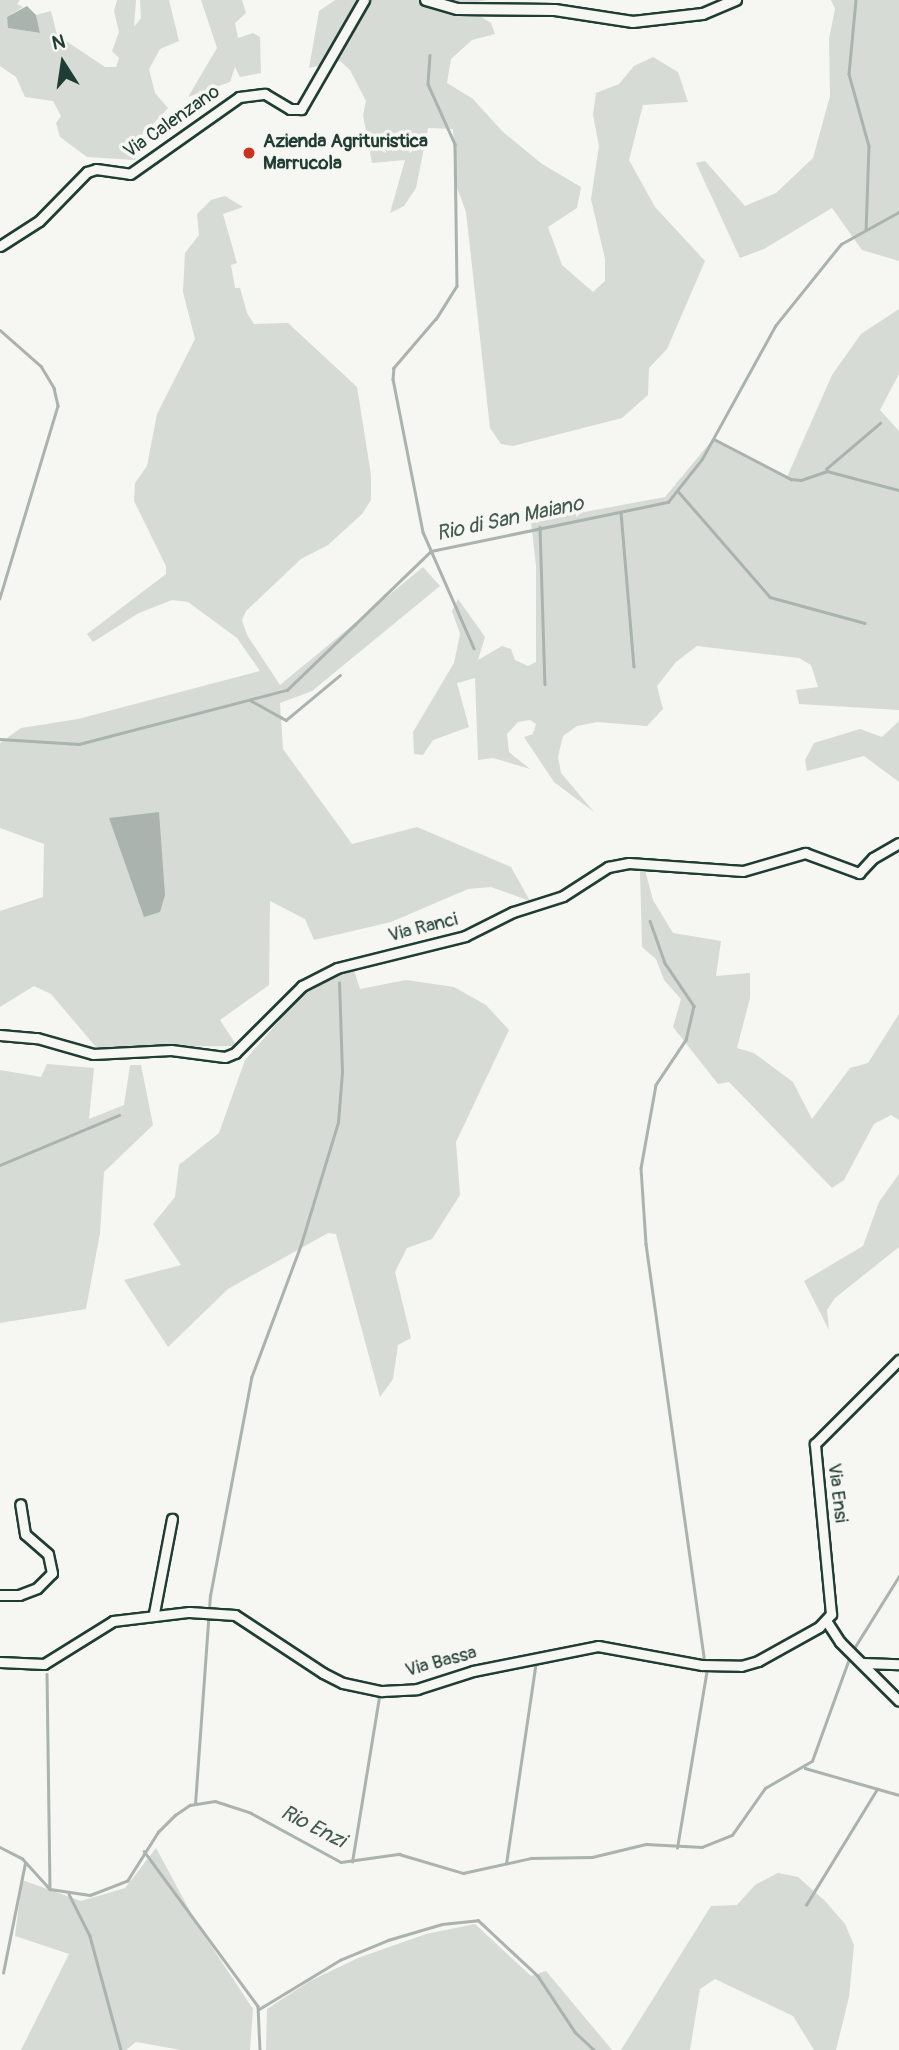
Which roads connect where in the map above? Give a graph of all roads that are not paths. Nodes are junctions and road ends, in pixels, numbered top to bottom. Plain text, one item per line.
1 (364, 0) edge
2 (426, 0) edge
3 (736, 0) edge
4 (1, 247) edge
5 (899, 843) edge
6 (0, 1035) edge
7 (899, 1360) edge
8 (20, 1504) dead end
9 (172, 1519) dead end
10 (0, 1595) edge
11 (154, 1613) junction
12 (827, 1622) junction
13 (860, 1661) junction
14 (0, 1662) edge
15 (899, 1664) edge
16 (899, 1701) edge

1 - 4 street, Via Calenzano
2 - 3 street
5 - 6 street, Via Ranci
7 - 12 street, Via Ensi
8 - 10 street
9 - 11 street
11 - 12 street, Via Bassa
11 - 14 street, Via Bassa
12 - 13 street
13 - 15 street
13 - 16 street

